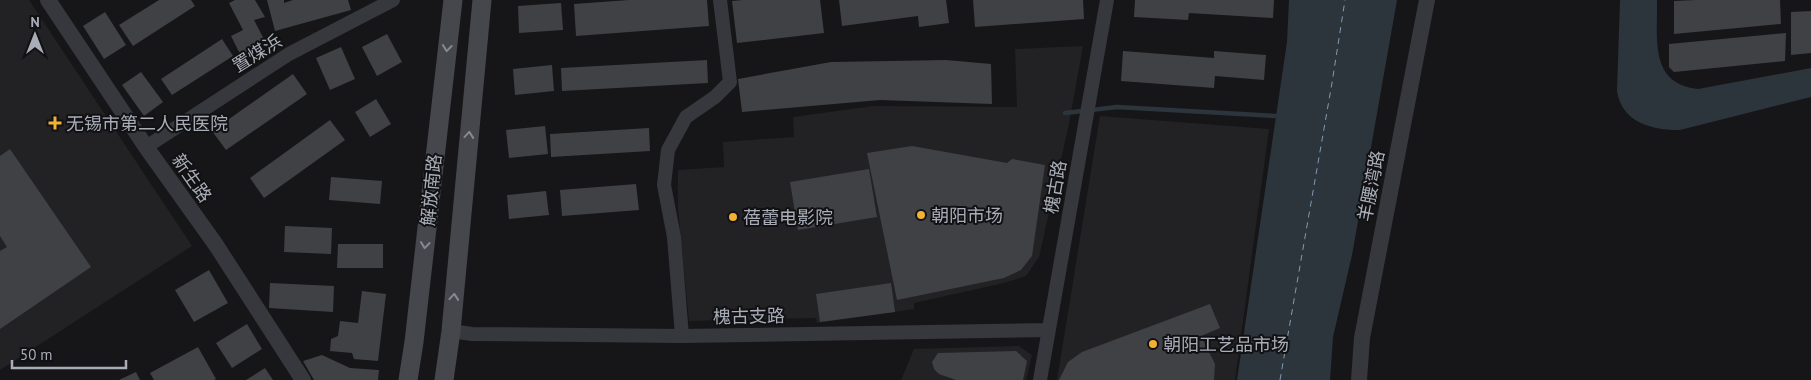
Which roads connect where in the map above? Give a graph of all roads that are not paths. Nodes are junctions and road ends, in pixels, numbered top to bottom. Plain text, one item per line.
1 (48, 0) edge
2 (393, 0) edge
3 (453, 0) edge
4 (482, 0) edge
5 (720, 0) edge
6 (1106, 0) edge
7 (1426, 0) edge
8 (146, 147) junction
9 (1048, 330) junction
10 (451, 331) junction
11 (682, 336) junction
12 (303, 380) edge
13 (408, 380) edge
14 (444, 380) edge
15 (1040, 380) edge
16 (1358, 380) edge

1 - 8 street, 新生路
2 - 8 street, 置煤浜
3 -> 13 main road, 解放南路
10 -> 4 main road, 解放南路
5 - 11 street
6 - 9 street, 槐古路
7 - 16 street, 羊腰湾路
8 - 12 street, 新生路
9 - 11 street, 槐古支路
9 - 15 street, 槐古路
10 - 11 street, 槐古支路
10 - 14 main road, 解放南路

